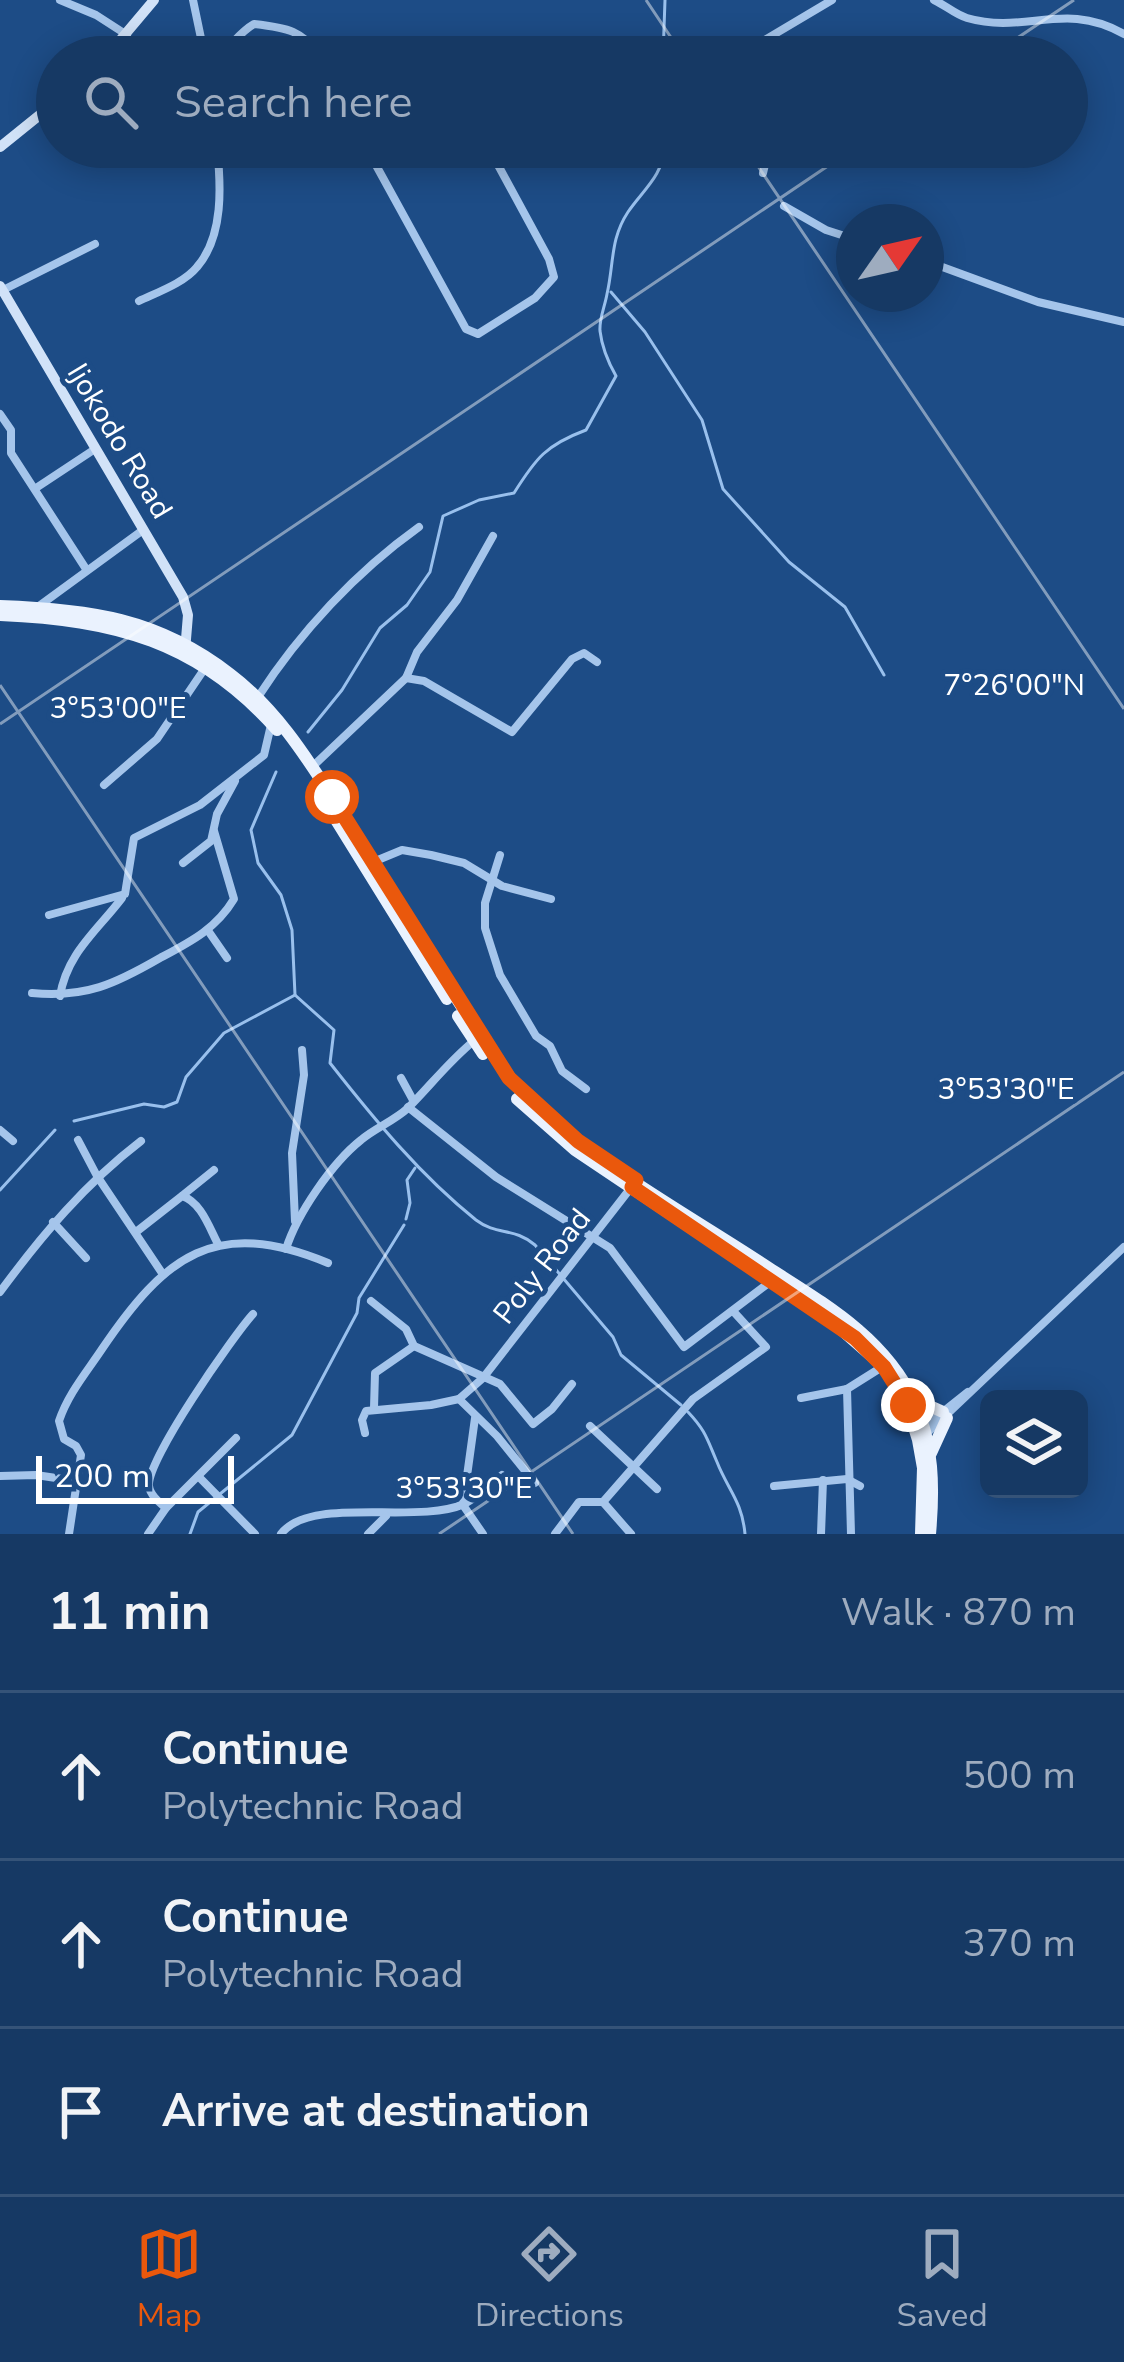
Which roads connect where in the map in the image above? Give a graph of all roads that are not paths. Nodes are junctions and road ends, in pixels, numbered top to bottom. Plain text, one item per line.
1 (60, 0) edge
2 (154, 0) edge
3 (193, 0) edge
4 (832, 0) edge
5 (934, 0) edge
6 (947, 4) edge
7 (815, 5) edge
8 (1124, 34) edge
9 (127, 35) joint
10 (201, 36) edge
11 (238, 36) edge
12 (303, 36) edge
13 (781, 36) edge
14 (36, 118) edge
15 (0, 147) edge
16 (217, 168) edge
17 (377, 168) edge
18 (500, 168) edge
19 (764, 168) edge
20 (763, 173) dead end
21 (784, 206) dead end
22 (836, 233) edge
23 (95, 244) dead end
24 (944, 268) edge
25 (1, 288) edge
26 (140, 301) dead end
27 (1124, 322) edge
28 (0, 413) edge
29 (96, 448) junction
30 (36, 488) junction
31 (419, 527) dead end
32 (144, 529) junction
33 (493, 536) dead end
34 (86, 569) junction
35 (37, 608) junction
36 (0, 610) edge
37 (181, 648) junction
38 (597, 662) dead end
39 (206, 667) junction
40 (406, 678) junction
41 (258, 698) junction
42 (271, 724) junction
43 (312, 767) junction
44 (238, 775) junction
45 (104, 785) dead end
46 (214, 831) junction
47 (500, 856) dead end
48 (183, 862) dead end
49 (373, 862) junction
50 (490, 881) junction
51 (125, 894) junction
52 (551, 899) dead end
53 (49, 915) dead end
54 (209, 932) junction
55 (227, 958) dead end
56 (32, 993) dead end
57 (60, 996) junction
58 (477, 1038) junction
59 (302, 1050) dead end
60 (400, 1078) dead end
61 (586, 1089) dead end
62 (411, 1104) junction
63 (0, 1130) edge
64 (78, 1140) dead end
65 (14, 1141) dead end
66 (141, 1141) dead end
67 (214, 1170) dead end
68 (97, 1176) junction
69 (634, 1184) junction
70 (182, 1196) junction
71 (53, 1222) junction
72 (295, 1222) junction
73 (136, 1232) junction
74 (595, 1237) junction
75 (218, 1244) junction
76 (1124, 1247) edge
77 (286, 1249) junction
78 (86, 1258) dead end
79 (746, 1258) junction
80 (328, 1264) dead end
81 (162, 1273) junction
82 (771, 1281) junction
83 (0, 1292) edge
84 (371, 1301) dead end
85 (733, 1311) junction
86 (254, 1314) dead end
87 (414, 1346) junction
88 (887, 1364) junction
89 (483, 1378) junction
90 (572, 1384) dead end
91 (847, 1389) junction
92 (801, 1398) dead end
93 (459, 1399) junction
94 (914, 1400) junction
95 (374, 1408) junction
96 (945, 1415) junction
97 (476, 1418) junction
98 (590, 1426) dead end
99 (925, 1431) junction
100 (365, 1433) dead end
101 (236, 1438) dead end
102 (930, 1454) junction
103 (634, 1465) junction
104 (502, 1475) dead end
105 (0, 1476) edge
106 (199, 1478) junction
107 (847, 1479) junction
108 (823, 1480) junction
109 (76, 1481) junction
110 (535, 1484) dead end
111 (774, 1486) dead end
112 (860, 1486) dead end
113 (657, 1490) dead end
114 (603, 1502) junction
115 (463, 1505) junction
116 (166, 1508) junction
117 (387, 1515) junction
118 (70, 1534) edge
119 (148, 1534) edge
120 (255, 1534) edge
121 (281, 1534) edge
122 (368, 1534) edge
123 (483, 1534) edge
124 (555, 1534) edge
125 (631, 1534) edge
126 (821, 1534) edge
127 (851, 1534) edge
128 (921, 1534) edge
129 (930, 1534) edge

1 - 9 street
2 - 9 main road
3 - 10 street
4 - 7 street
5 - 6 street
6 - 8 street
7 - 13 street
11 - 12 street
14 - 15 main road
16 - 26 street
17 - 18 street
19 - 20 street
21 - 22 street
23 - 25 street
24 - 27 street
25 - 29 main road, Ijokodo Road
28 - 30 street
29 - 30 street
29 - 32 main road, Ijokodo Road
30 - 34 street
31 - 41 street
32 - 34 street
32 - 37 main road, Ijokodo Road
33 - 40 street
34 - 35 street
35 - 36 main road
35 - 37 main road
36 - 37 main road
37 - 39 main road
37 - 41 main road
38 - 40 street
39 - 42 main road
39 - 45 street
40 - 43 street
41 - 43 main road
42 - 44 street
42 - 58 main road
43 - 49 main road
44 - 46 street
44 - 51 street
46 - 48 street
46 - 54 street
47 - 50 street
49 - 50 street
49 - 58 main road
50 - 52 street
50 - 61 street
51 - 53 street
51 - 57 street
54 - 55 street
54 - 57 street
56 - 57 street
58 - 62 street
58 - 69 main road
59 - 72 street
60 - 62 street
62 - 72 street
62 - 74 street
63 - 65 street
64 - 68 street
66 - 68 street
67 - 70 street
68 - 71 street
68 - 73 street
69 - 74 street, Poly Road
69 - 79 main road
70 - 73 street
70 - 75 street
71 - 78 street
71 - 83 street
72 - 77 street
73 - 81 street
74 - 85 street
74 - 89 street, Poly Road
75 - 77 street
75 - 81 street
76 - 96 street
77 - 80 street
79 - 82 main road
79 - 88 main road
81 - 109 street
82 - 85 street
82 - 88 main road
84 - 87 street
85 - 103 street
86 - 116 street
87 - 89 street
87 - 95 street
88 - 91 street
88 - 94 main road
88 - 128 main road
89 - 90 street
89 - 93 street, Poly Road
91 - 92 street
91 - 107 street
93 - 95 street
93 - 97 street
94 - 96 main road
94 - 99 main road
95 - 100 street
96 - 99 street
96 - 102 main road
97 - 110 street
97 - 115 street
98 - 103 street
99 - 102 main road
101 - 106 street
102 - 129 main road
103 - 113 street
103 - 114 street
104 - 115 street
105 - 109 street
106 - 116 street
106 - 120 street
107 - 108 street
107 - 112 street
107 - 127 street
108 - 111 street
108 - 126 street
109 - 118 street
114 - 124 street
114 - 125 street
115 - 117 street
115 - 123 street
116 - 119 street
117 - 121 street
117 - 122 street

